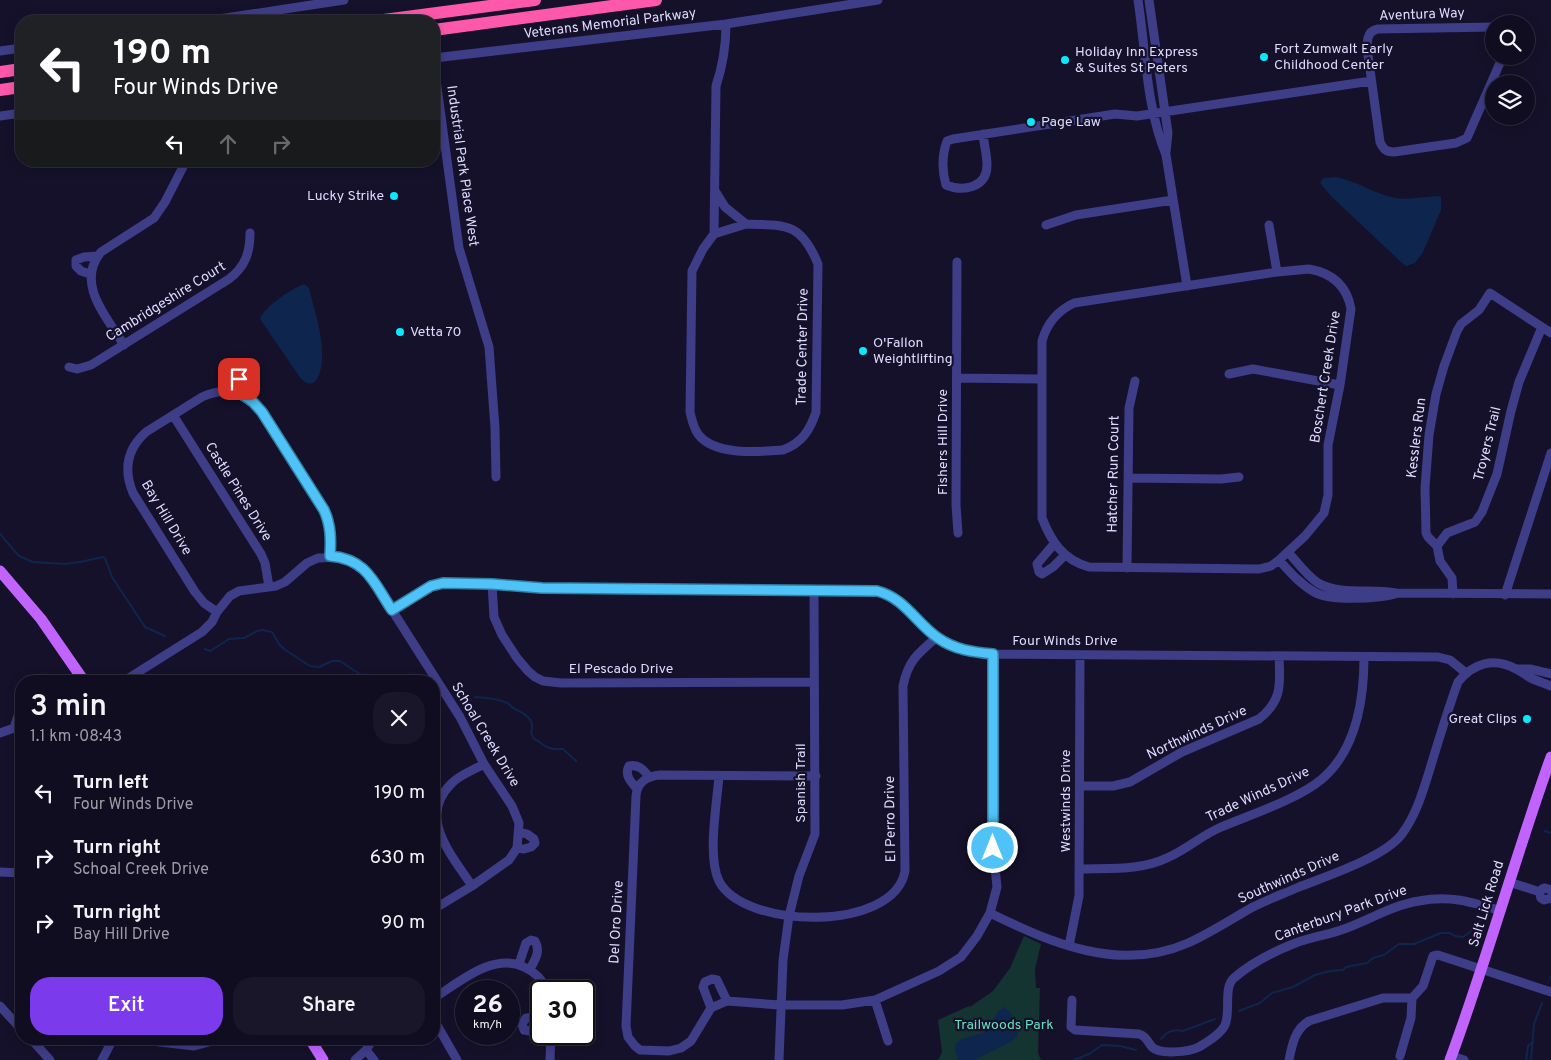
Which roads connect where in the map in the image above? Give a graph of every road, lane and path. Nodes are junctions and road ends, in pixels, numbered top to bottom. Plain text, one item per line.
1 (344, 0) edge
2 (535, 0) edge
3 (656, 0) edge
4 (878, 0) edge
5 (1138, 0) edge
6 (1149, 0) edge
7 (245, 15) edge
8 (421, 15) edge
9 (726, 24) junction
10 (1485, 27) edge
11 (440, 29) edge
12 (15, 49) edge
13 (0, 51) edge
14 (440, 57) edge
15 (1499, 65) edge
16 (15, 70) edge
17 (0, 72) edge
18 (1371, 81) junction
19 (15, 88) edge
20 (0, 90) edge
21 (1163, 98) junction
22 (440, 109) edge
23 (1183, 109) junction
24 (1165, 111) junction
25 (15, 114) edge
26 (1153, 114) junction
27 (0, 116) edge
28 (983, 134) junction
29 (1166, 155) junction
30 (183, 167) edge
31 (715, 191) junction
32 (1173, 200) junction
33 (746, 224) junction
34 (1270, 224) dead end
35 (1046, 225) dead end
36 (250, 233) dead end
37 (714, 234) junction
38 (98, 256) junction
39 (957, 262) dead end
40 (1277, 272) junction
41 (90, 274) junction
42 (1187, 286) junction
43 (1542, 327) junction
44 (1551, 333) edge
45 (124, 345) junction
46 (69, 367) dead end
47 (1229, 374) dead end
48 (957, 378) junction
49 (1042, 379) junction
50 (1135, 381) dead end
51 (1340, 385) junction
52 (226, 391) junction
53 (243, 395) junction
54 (173, 415) junction
55 (1551, 453) edge
56 (496, 477) dead end
57 (1239, 477) dead end
58 (1128, 478) junction
59 (958, 533) dead end
60 (1054, 544) junction
61 (1436, 546) junction
62 (1288, 552) junction
63 (1065, 555) junction
64 (330, 556) junction
65 (1279, 560) junction
66 (1127, 568) junction
67 (0, 571) edge
68 (492, 584) junction
69 (269, 587) junction
70 (814, 591) junction
71 (1396, 593) junction
72 (1453, 594) junction
73 (1551, 594) edge
74 (1505, 595) junction
75 (392, 610) junction
76 (217, 612) junction
77 (937, 637) junction
78 (993, 654) junction
79 (1080, 654) junction
80 (1279, 656) junction
81 (1364, 657) junction
82 (1517, 669) junction
83 (1466, 673) junction
84 (1551, 674) edge
85 (80, 675) edge
86 (134, 675) edge
87 (430, 675) edge
88 (814, 682) junction
89 (1551, 686) edge
90 (440, 691) edge
91 (15, 729) edge
92 (0, 733) edge
93 (484, 764) junction
94 (1550, 764) edge
95 (719, 776) junction
96 (816, 776) junction
97 (649, 777) junction
98 (1080, 786) junction
99 (637, 789) junction
100 (440, 795) edge
101 (519, 832) junction
102 (440, 837) edge
103 (518, 848) junction
104 (1080, 869) junction
105 (0, 872) edge
106 (15, 873) edge
107 (1509, 882) junction
108 (472, 886) junction
109 (1551, 890) edge
110 (1540, 892) junction
111 (1551, 898) edge
112 (440, 905) edge
113 (1501, 911) junction
114 (990, 913) junction
115 (789, 916) junction
116 (1069, 946) junction
117 (519, 964) junction
118 (530, 969) junction
119 (1482, 969) junction
120 (542, 980) edge
121 (1551, 992) edge
122 (440, 994) edge
123 (1412, 998) junction
124 (875, 1000) junction
125 (1072, 1000) dead end
126 (780, 1005) junction
127 (0, 1006) edge
128 (530, 1018) edge
129 (15, 1022) edge
130 (440, 1030) edge
131 (530, 1031) edge
132 (888, 1041) dead end
133 (36, 1045) edge
134 (109, 1045) edge
135 (314, 1045) edge
136 (369, 1045) edge
137 (550, 1045) edge
138 (366, 1050) junction
139 (1400, 1056) dead end
140 (1451, 1058) edge
141 (50, 1060) edge
142 (102, 1060) edge
143 (323, 1060) edge
144 (355, 1060) edge
145 (374, 1060) edge
146 (457, 1060) edge
147 (550, 1060) edge
148 (779, 1060) edge
149 (1289, 1060) edge
150 (1464, 1060) edge

1 - 7 street
2 - 8 highway
3 - 11 highway
4 - 9 street, Veterans Memorial Parkway
5 - 26 street
6 - 21 street
9 - 14 street, Veterans Memorial Parkway
9 - 31 street
10 - 18 street, Aventura Way
12 - 13 street
15 - 18 street, Aventura Way
16 - 17 highway
18 - 23 street
19 - 20 highway
21 - 23 street
21 - 24 street
22 - 56 street, Industrial Park Place West
23 - 24 street
24 - 26 street
24 - 29 street
25 - 27 street
26 - 28 street
26 - 29 street
28 - 28 street
29 - 32 street
30 - 38 street
31 - 33 street
31 - 37 street
32 - 35 street
32 - 42 street
33 - 37 street, Trade Center Drive
33 - 37 street, Trade Center Drive
34 - 40 street
36 - 45 street, Cambridgeshire Court
38 - 41 street
38 - 41 street
39 - 48 street, Fishers Hill Drive
40 - 42 street, Boschert Creek Drive
40 - 51 street, Boschert Creek Drive
41 - 45 street
42 - 49 street, Boschert Creek Drive
43 - 44 street
43 - 61 street, Troyers Trail
43 - 61 street, Kesslers Run
45 - 46 street, Cambridgeshire Court
47 - 51 street
48 - 49 street
48 - 59 street, Fishers Hill Drive
49 - 60 street, Boschert Creek Drive
50 - 58 street, Hatcher Run Court
51 - 62 street, Boschert Creek Drive
52 - 53 street, Bay Hill Drive
52 - 53 street, Bay Hill Drive
52 - 54 street, Bay Hill Drive
53 - 64 street, Bay Hill Drive
54 - 69 street, Castle Pines Drive
54 - 76 street, Bay Hill Drive
55 - 74 street
57 - 58 street
58 - 66 street, Hatcher Run Court
60 - 63 street, Boschert Creek Drive
60 - 63 street
61 - 72 street, Kesslers Run
62 - 65 street, Boschert Creek Drive
62 - 71 street
63 - 66 street, Boschert Creek Drive
64 - 69 street
64 - 75 street, Schoal Creek Drive
65 - 66 street, Boschert Creek Drive
65 - 71 street
67 - 85 main road
68 - 70 street, Four Winds Drive
68 - 75 street, Four Winds Drive
68 - 88 street, El Pescado Drive
69 - 76 street
70 - 77 street, Four Winds Drive
70 - 88 street, Spanish Trail
71 - 72 street
72 - 74 street
73 - 74 street
75 - 87 street, Schoal Creek Drive
76 - 86 street
77 - 78 street, Four Winds Drive
77 - 115 street, El Perro Drive
78 - 79 street, Four Winds Drive
78 - 114 street
79 - 80 street, Four Winds Drive
79 - 98 street, Westwinds Drive
80 - 81 street, Four Winds Drive
80 - 98 street, Northwinds Drive
81 - 83 street, Four Winds Drive
81 - 104 street, Trade Winds Drive
82 - 83 street
82 - 84 street
82 - 89 street
83 - 116 street, Southwinds Drive
88 - 96 street, Spanish Trail
90 - 93 street, Schoal Creek Drive
91 - 92 street
93 - 100 street
93 - 101 street, Schoal Creek Drive
94 - 107 main road, Salt Lick Road
95 - 96 street
95 - 97 street
95 - 115 street, El Perro Drive
96 - 115 street, Spanish Trail
97 - 99 street
97 - 99 street, Del Oro Drive
98 - 104 street, Westwinds Drive
99 - 126 street, Del Oro Drive
101 - 103 street, Schoal Creek Drive
101 - 103 street, Schoal Creek Drive
102 - 108 street
103 - 108 street, Schoal Creek Drive
104 - 116 street, Westwinds Drive
105 - 106 street
107 - 110 street
107 - 113 main road, Salt Lick Road
108 - 112 street, Schoal Creek Drive
109 - 110 street
110 - 111 street
113 - 119 main road, Salt Lick Road
113 - 125 street, Canterbury Park Drive
114 - 116 street, Southwinds Drive
114 - 124 street
115 - 126 street, Spanish Trail
117 - 118 street
117 - 118 street
117 - 122 street
118 - 120 street
119 - 121 street
119 - 123 street
119 - 140 main road, Salt Lick Road
123 - 139 street
123 - 149 street
124 - 126 street
124 - 132 street
126 - 148 street, Spanish Trail
127 - 129 street
128 - 131 street
130 - 146 street
133 - 141 street
134 - 142 street
135 - 143 main road
136 - 138 street
137 - 147 street
138 - 144 street
138 - 145 street
140 - 150 street

